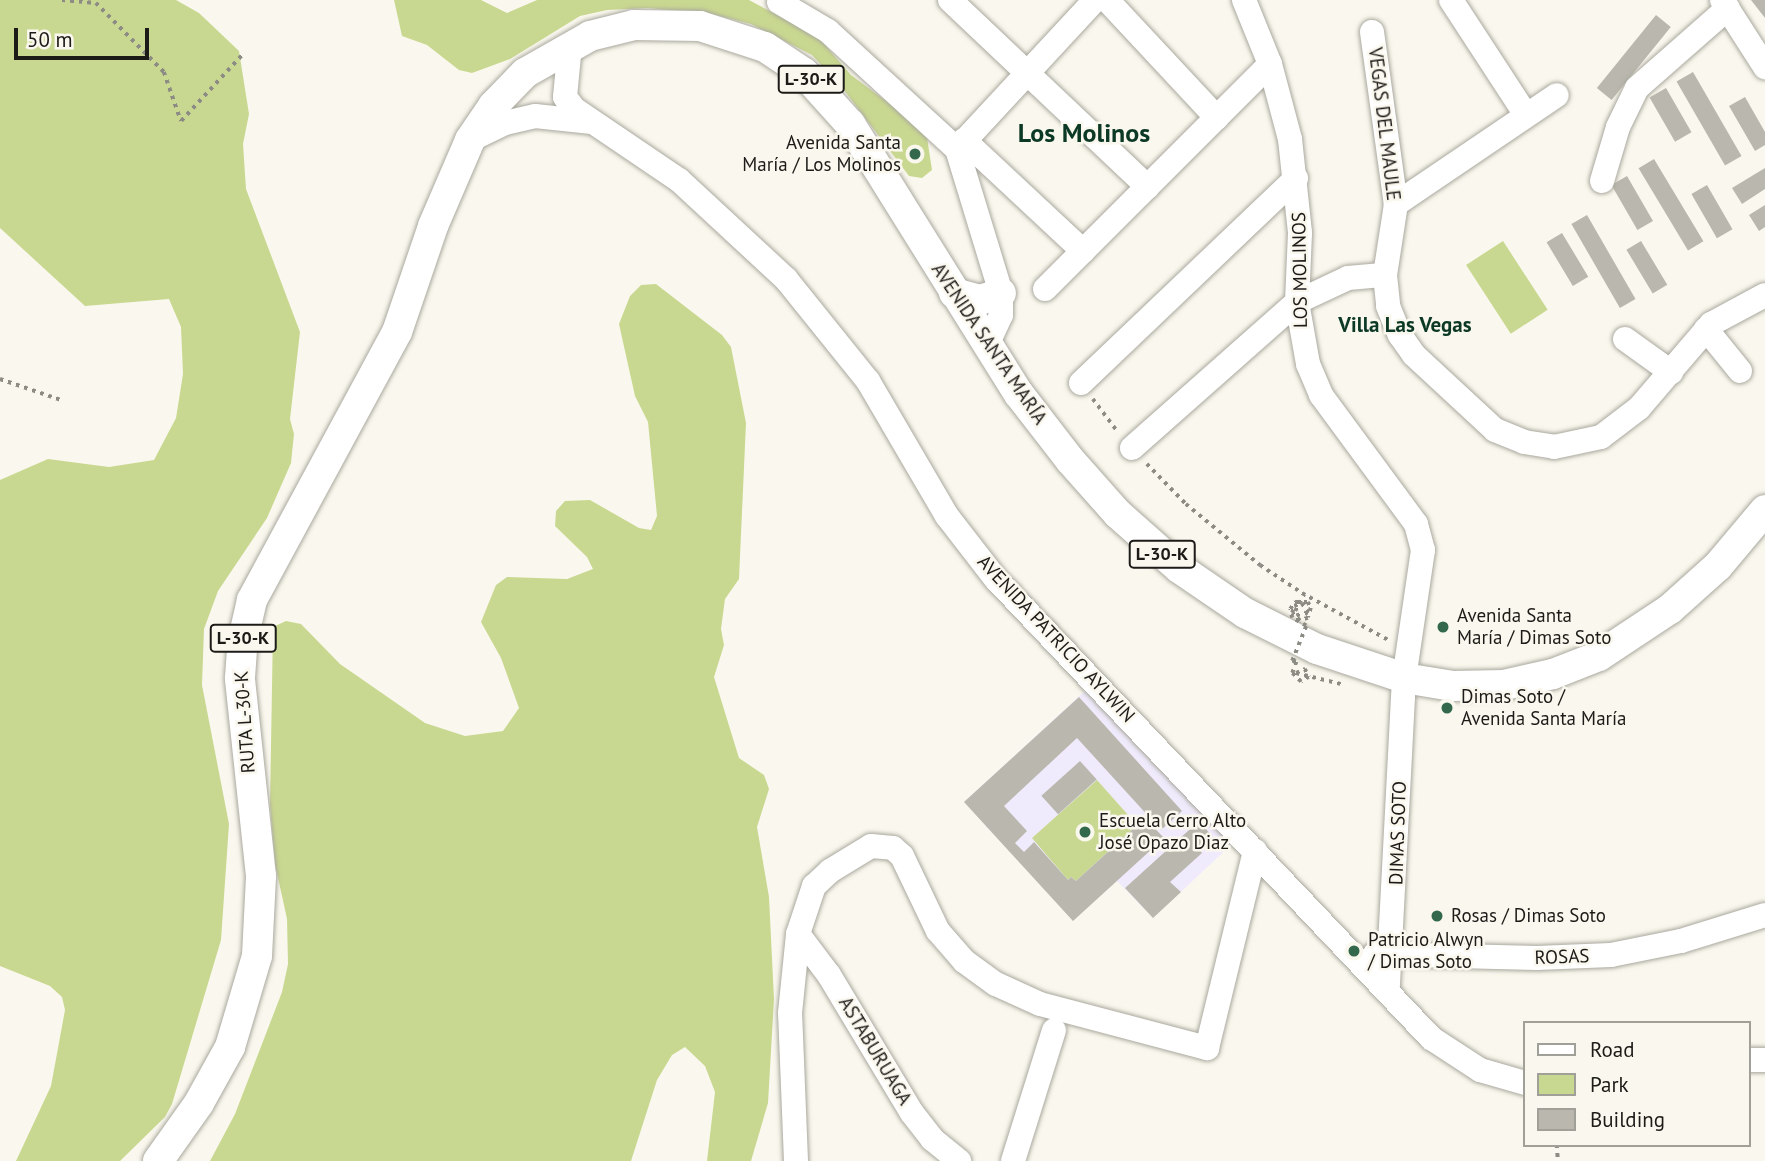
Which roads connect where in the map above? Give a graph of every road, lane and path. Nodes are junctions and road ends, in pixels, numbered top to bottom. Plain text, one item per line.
1 (62, 0) edge
2 (950, 0) edge
3 (1095, 0) edge
4 (1107, 0) edge
5 (1244, 0) edge
6 (1451, 0) edge
7 (779, 2) edge
8 (1725, 4) edge
9 (1372, 32) dead end
10 (570, 45) junction
11 (242, 55) dead end
12 (1270, 64) junction
13 (1765, 67) edge
14 (1027, 70) junction
15 (1557, 95) dead end
16 (1526, 115) junction
17 (1217, 117) junction
18 (599, 124) junction
19 (470, 140) junction
20 (960, 144) junction
21 (1296, 177) junction
22 (1602, 181) dead end
23 (1148, 187) junction
24 (1396, 204) junction
25 (1083, 251) junction
26 (1385, 275) junction
27 (1045, 289) dead end
28 (954, 293) junction
29 (1001, 293) junction
30 (1765, 295) edge
31 (1297, 302) junction
32 (1706, 329) junction
33 (1625, 339) dead end
34 (988, 343) junction
35 (1740, 371) dead end
36 (1671, 372) junction
37 (0, 379) edge
38 (1081, 383) joint
39 (61, 400) dead end
40 (1132, 448) junction
41 (1765, 510) edge
42 (1304, 594) junction
43 (1409, 647) junction
44 (1296, 673) dead end
45 (1404, 678) junction
46 (1255, 850) junction
47 (1765, 915) edge
48 (798, 934) junction
49 (1354, 951) junction
50 (1391, 955) junction
51 (1388, 988) junction
52 (1054, 1030) dead end
53 (1524, 1083) edge
54 (158, 1161) edge
55 (796, 1161) edge
56 (959, 1161) edge
57 (1013, 1161) edge

1 - 11 path
2 - 14 street
3 - 14 street
4 - 17 street
5 - 12 street, LOS MOLINOS
6 - 16 street
7 - 20 street
8 - 13 street
8 - 22 street
9 - 24 street, VEGAS DEL MAULE
10 - 18 street, AVENIDA PATRICIO AYLWIN
10 - 19 main road, AVENIDA SANTA MARÍA / L-30-K
10 - 28 main road, AVENIDA SANTA MARÍA / L-30-K
12 - 17 street
12 - 21 street, LOS MOLINOS
14 - 20 street
14 - 23 street
15 - 16 street
16 - 24 street
17 - 23 street
18 - 19 street, AVENIDA PATRICIO AYLWIN
18 - 46 street, AVENIDA PATRICIO AYLWIN
19 - 54 main road, RUTA L-30-K / L-30-K
20 - 25 street
20 - 29 street
21 - 31 street, LOS MOLINOS
21 - 38 street
23 - 25 street
24 - 26 street, VEGAS DEL MAULE
25 - 27 street
26 - 31 street
26 - 36 street, VEGAS DEL MAULE
28 - 29 main road
28 - 34 main road, AVENIDA SANTA MARÍA / L-30-K
29 - 34 street
30 - 32 street, VEGAS DEL MAULE
31 - 40 street
31 - 43 street, LOS MOLINOS
32 - 35 street
32 - 36 street, VEGAS DEL MAULE
33 - 36 street
34 - 45 main road, AVENIDA SANTA MARÍA / L-30-K
37 - 39 path
38 - 40 path
40 - 42 path
41 - 45 main road, AVENIDA SANTA MARÍA / L-30-K
42 - 43 path
42 - 44 path, bridge
43 - 45 street, LOS MOLINOS
45 - 50 street, DIMAS SOTO
46 - 48 street
46 - 49 street, AVENIDA PATRICIO AYLWIN
47 - 50 street, ROSAS
48 - 55 street
48 - 56 street, ASTABURUAGA
49 - 50 street, ROSAS
49 - 51 street, AVENIDA PATRICIO AYLWIN
50 - 51 street, DIMAS SOTO
51 - 53 street, AVENIDA PATRICIO AYLWIN
52 - 57 street

